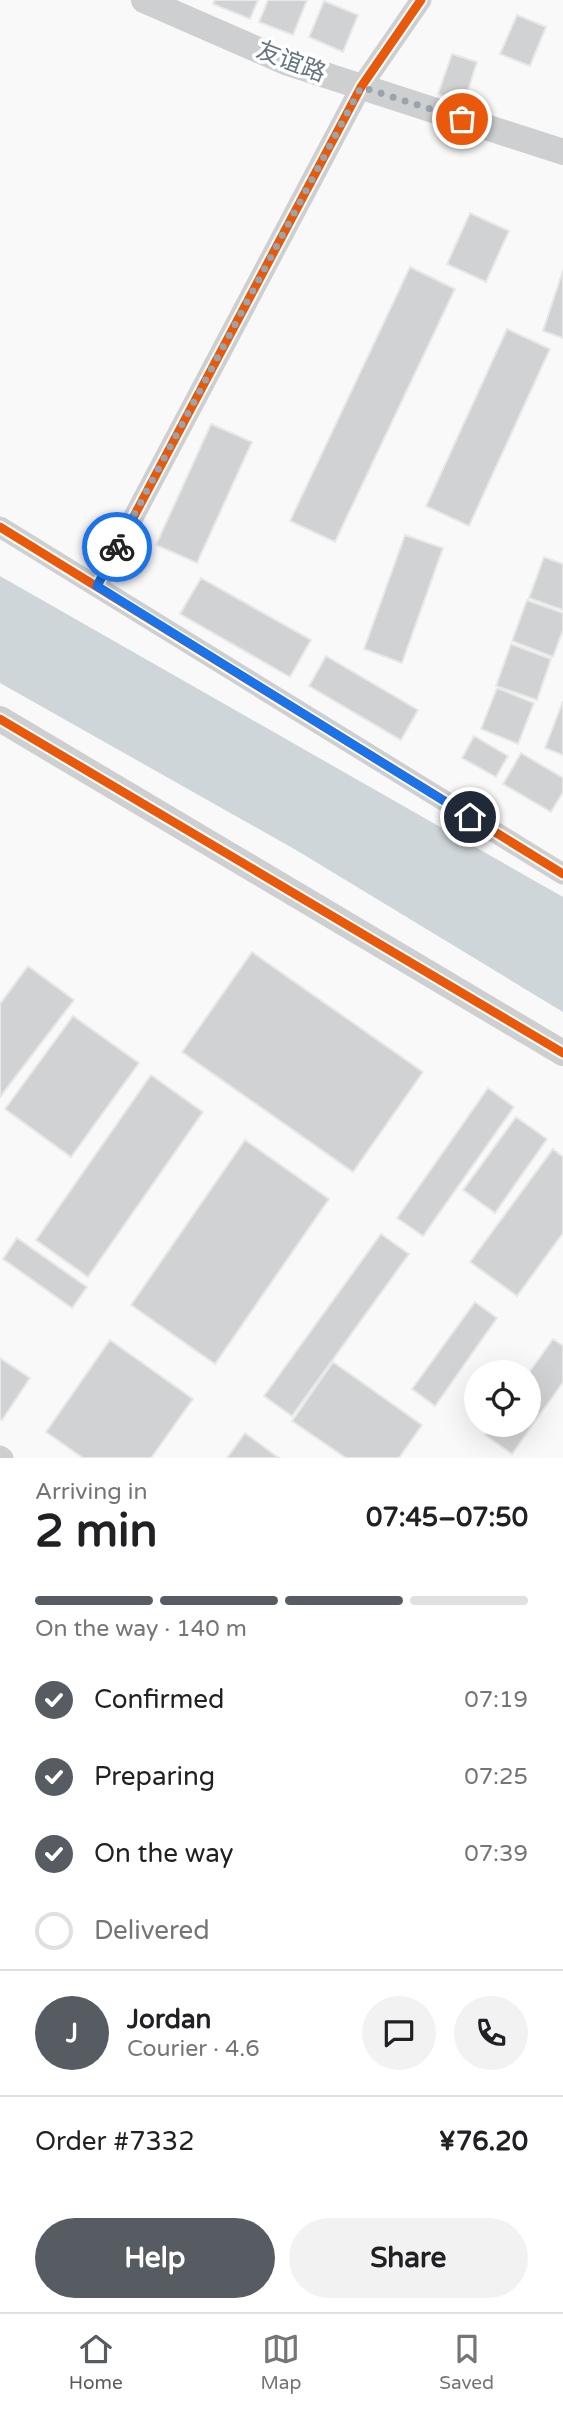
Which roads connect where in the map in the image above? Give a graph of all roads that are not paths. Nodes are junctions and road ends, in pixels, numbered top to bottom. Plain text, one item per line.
1 (144, 0) edge
2 (421, 0) edge
3 (361, 87) junction
4 (563, 152) edge
5 (0, 527) edge
6 (97, 586) junction
7 (0, 719) edge
8 (563, 874) edge
9 (563, 1053) edge

1 - 3 street, 友谊路
2 - 3 street
3 - 4 street, 友谊路
3 - 6 street
5 - 6 street
6 - 8 street
7 - 9 street

